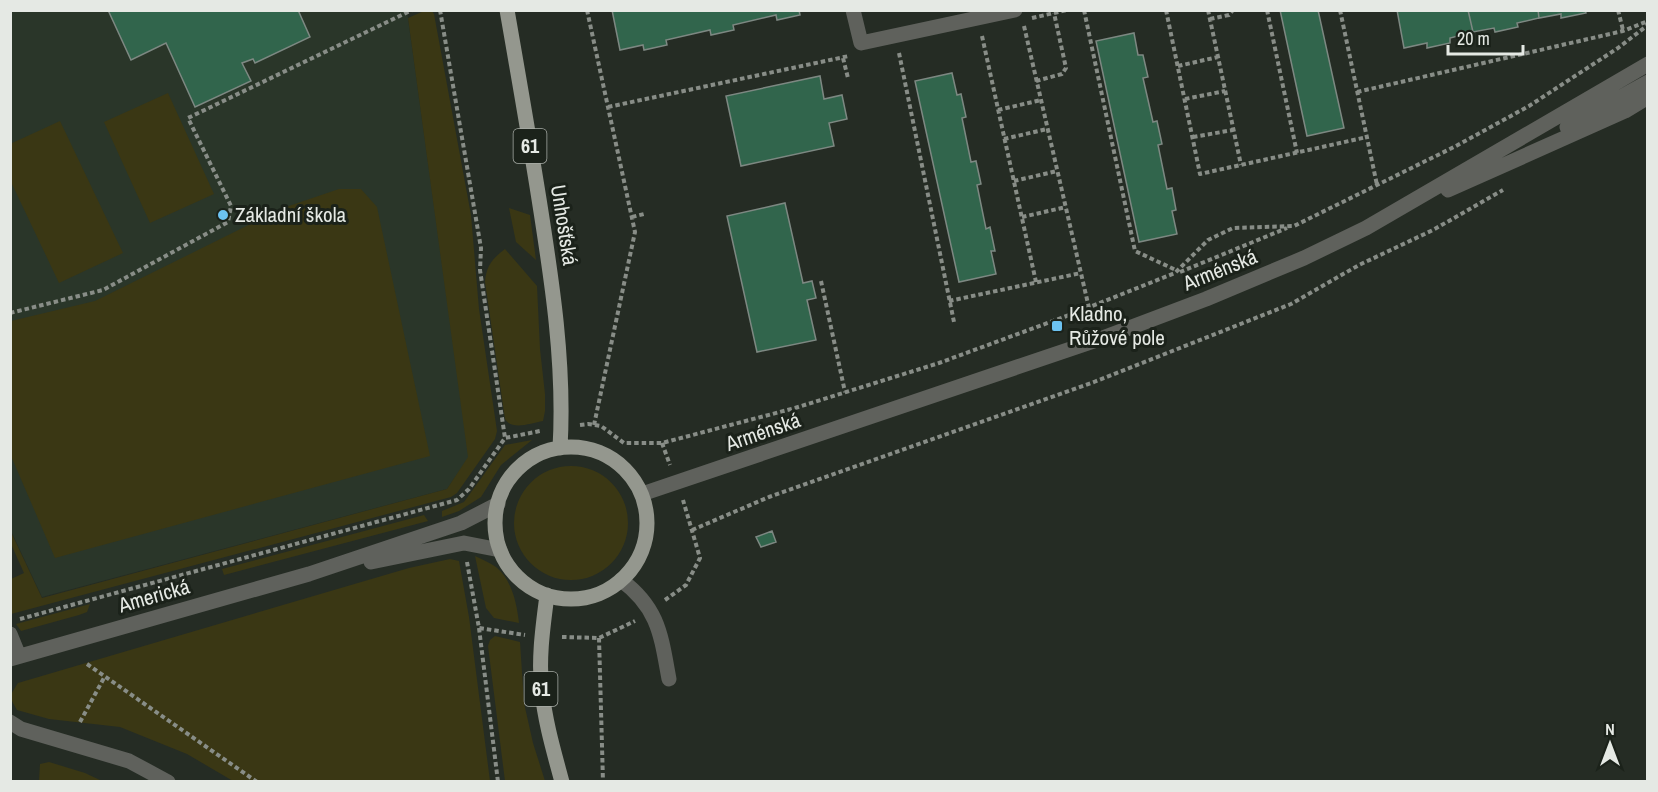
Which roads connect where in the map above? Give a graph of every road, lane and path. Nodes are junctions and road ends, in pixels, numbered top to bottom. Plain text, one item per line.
1 (412, 10) edge
2 (441, 10) edge
3 (507, 10) edge
4 (587, 10) edge
5 (854, 10) edge
6 (1015, 10) edge
7 (1067, 10) edge
8 (1084, 10) edge
9 (1167, 10) edge
10 (1208, 10) edge
11 (1233, 10) edge
12 (1267, 10) edge
13 (1340, 10) edge
14 (1618, 10) edge
15 (1054, 13) junction
16 (1210, 19) junction
17 (1647, 23) edge
18 (980, 29) dead end
19 (1623, 31) junction
20 (897, 46) dead end
21 (857, 49) junction
22 (1218, 57) junction
23 (1647, 64) edge
24 (1178, 66) junction
25 (1036, 81) junction
26 (1647, 82) edge
27 (1225, 91) junction
28 (1357, 92) junction
29 (1647, 97) edge
30 (1185, 99) junction
31 (1041, 100) junction
32 (608, 107) junction
33 (998, 110) junction
34 (1047, 129) junction
35 (1233, 130) junction
36 (1193, 137) junction
37 (1367, 137) junction
38 (1004, 139) junction
39 (1297, 153) junction
40 (1241, 165) junction
41 (1492, 170) junction
42 (1057, 171) junction
43 (1014, 181) junction
44 (1377, 185) junction
45 (1506, 188) dead end
46 (1066, 207) junction
47 (644, 214) dead end
48 (632, 217) junction
49 (1022, 217) junction
50 (1294, 226) junction
51 (1366, 228) junction
52 (1178, 271) junction
53 (1081, 273) junction
54 (1165, 278) junction
55 (821, 281) dead end
56 (1036, 282) junction
57 (950, 301) junction
58 (1089, 308) junction
59 (10, 313) edge
60 (954, 322) dead end
61 (845, 392) junction
62 (594, 425) junction
63 (561, 428) junction
64 (505, 438) junction
65 (662, 443) junction
66 (560, 448) junction
67 (676, 483) junction
68 (642, 494) junction
69 (498, 504) junction
70 (692, 530) junction
71 (464, 543) junction
72 (501, 550) junction
73 (309, 574) junction
74 (621, 580) junction
75 (547, 595) junction
76 (651, 610) junction
77 (10, 622) edge
78 (479, 627) junction
79 (10, 634) edge
80 (542, 637) junction
81 (598, 638) junction
82 (15, 657) edge
83 (87, 664) dead end
84 (105, 676) junction
85 (669, 679) dead end
86 (10, 722) edge
87 (80, 722) dead end
88 (168, 782) edge
89 (257, 782) edge
90 (498, 782) edge
91 (562, 782) edge
92 (603, 782) edge

1 - 59 path
2 - 64 path
3 - 63 main road, Unhošťská / 61
4 - 32 path
5 - 21 street
6 - 21 street
7 - 15 path
8 - 52 path
9 - 24 path
10 - 16 path
11 - 16 path
12 - 39 path
13 - 28 path
14 - 19 path
15 - 25 path
15 - 25 path
16 - 22 path
17 - 19 path
17 - 44 path
18 - 33 path
19 - 28 path
20 - 57 path
21 - 32 path
22 - 24 path
22 - 27 path
23 - 51 street, Arménská
24 - 30 path
25 - 31 path
26 - 41 street
27 - 30 path
27 - 35 path
28 - 37 path
29 - 41 street
30 - 36 path
31 - 33 path
31 - 34 path
32 - 48 path
33 - 38 path
34 - 38 path
34 - 42 path
35 - 36 path
35 - 40 path
36 - 40 path
37 - 39 path
37 - 44 path
38 - 43 path
39 - 40 path
41 - 51 street
42 - 43 path
42 - 46 path
43 - 49 path
44 - 50 path
45 - 70 path
46 - 49 path
46 - 53 path
47 - 48 path
48 - 62 path
49 - 56 path
50 - 52 path
50 - 54 path
51 - 67 street, Arménská
52 - 54 path
53 - 56 path
53 - 58 path
54 - 58 path
55 - 61 path
56 - 57 path
57 - 60 path
58 - 61 path
61 - 65 path
62 - 63 path
62 - 65 path
63 - 64 path
63 - 66 main road, Unhošťská / 61
64 - 77 path
65 - 67 path
66 - 68 main road
66 - 69 main road
67 - 68 street, Arménská
67 - 70 path
68 - 74 main road
69 - 72 main road
69 - 73 street, Americká
70 - 76 path
71 - 72 street, Americká
71 - 73 street, Americká
71 - 78 path
72 - 75 main road
73 - 82 street, Americká
74 - 75 main road
74 - 76 street
75 - 80 main road, 61
76 - 81 path
76 - 85 street
78 - 80 path
78 - 90 path
79 - 82 street
80 - 81 path
80 - 91 main road, 61
81 - 92 path
83 - 84 path
84 - 87 path
84 - 89 path
86 - 88 street

